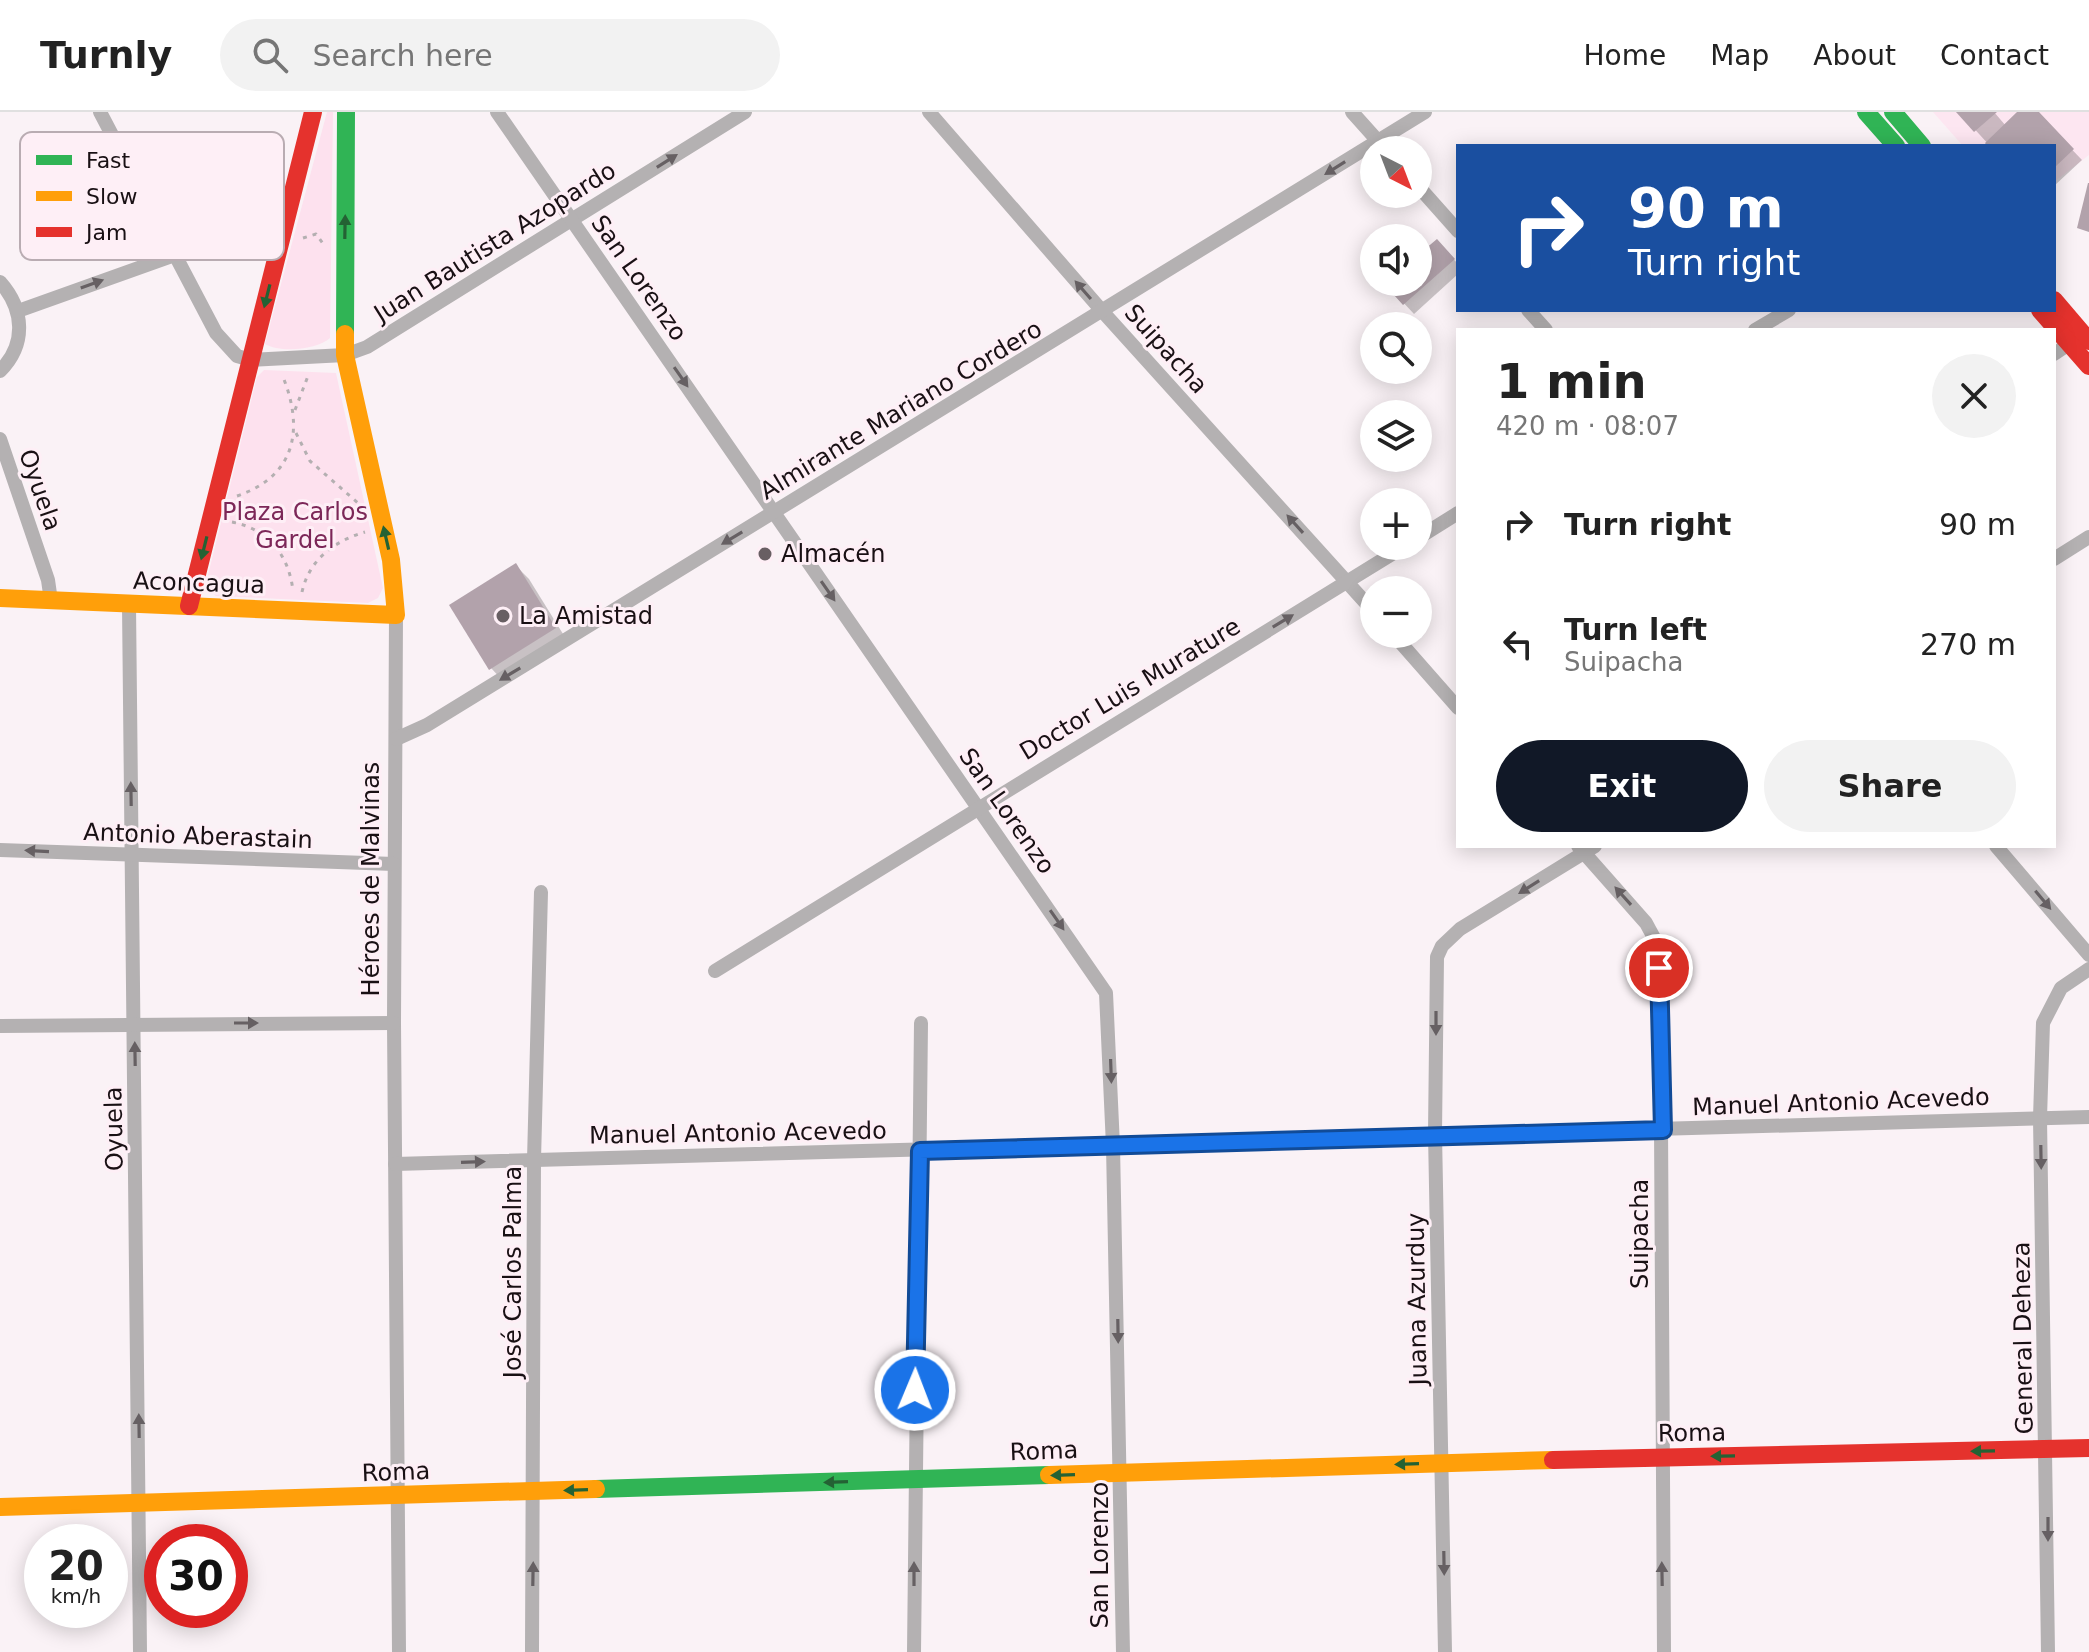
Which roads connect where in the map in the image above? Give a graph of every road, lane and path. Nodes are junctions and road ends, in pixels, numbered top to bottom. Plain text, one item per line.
1 (100, 112) edge
2 (313, 112) edge
3 (346, 112) edge
4 (497, 112) edge
5 (745, 112) edge
6 (929, 112) edge
7 (1352, 112) edge
8 (1425, 112) edge
9 (1866, 112) edge
10 (1893, 112) edge
11 (110, 132) edge
12 (1373, 136) edge
13 (1395, 136) edge
14 (1894, 144) edge
15 (1920, 144) edge
16 (1360, 159) edge
17 (1432, 202) edge
18 (573, 221) junction
19 (284, 228) edge
20 (1456, 229) edge
21 (298, 245) dead end
22 (325, 249) dead end
23 (161, 260) edge
24 (178, 260) edge
25 (276, 260) edge
26 (0, 282) edge
27 (2056, 302) edge
28 (18, 311) junction
29 (1103, 312) junction
30 (1530, 312) edge
31 (1786, 312) edge
32 (1544, 328) edge
33 (1758, 328) edge
34 (2089, 341) edge
35 (2062, 349) edge
36 (345, 355) junction
37 (251, 360) junction
38 (2089, 366) edge
39 (0, 371) edge
40 (308, 376) dead end
41 (283, 377) dead end
42 (295, 410) junction
43 (296, 433) junction
44 (0, 439) edge
45 (217, 496) junction
46 (379, 507) junction
47 (774, 513) junction
48 (1456, 514) edge
49 (211, 520) junction
50 (384, 529) junction
51 (1432, 529) edge
52 (2089, 537) edge
53 (2056, 558) edge
54 (1383, 560) edge
55 (1348, 582) junction
56 (1360, 596) edge
57 (0, 598) edge
58 (51, 601) junction
59 (129, 605) junction
60 (189, 606) junction
61 (296, 611) junction
62 (396, 615) junction
63 (1405, 648) edge
64 (1456, 706) edge
65 (396, 739) junction
66 (978, 808) junction
67 (1586, 848) edge
68 (1998, 848) edge
69 (0, 850) edge
70 (132, 856) junction
71 (394, 864) junction
72 (541, 892) dead end
73 (2089, 955) edge
74 (2089, 969) edge
75 (715, 971) dead end
76 (135, 1023) junction
77 (394, 1023) junction
78 (921, 1023) dead end
79 (0, 1026) edge
80 (2089, 1117) edge
81 (2040, 1118) junction
82 (1663, 1130) junction
83 (1435, 1134) junction
84 (1113, 1146) junction
85 (920, 1151) junction
86 (534, 1160) junction
87 (395, 1164) junction
88 (2089, 1448) edge
89 (2048, 1450) junction
90 (1661, 1458) junction
91 (1443, 1463) junction
92 (1122, 1473) junction
93 (914, 1480) junction
94 (535, 1491) junction
95 (399, 1496) junction
96 (140, 1504) junction
97 (0, 1507) edge
98 (140, 1652) edge
99 (399, 1652) edge
100 (532, 1652) edge
101 (914, 1652) edge
102 (1123, 1652) edge
103 (1445, 1652) edge
104 (1664, 1652) edge
105 (2048, 1652) edge

1 - 11 street
2 -> 19 street
36 -> 3 street, Héroes de Malvinas
4 - 18 street, San Lorenzo
18 -> 5 street, Juan Bautista Azopardo
29 -> 6 street, Suipacha
7 - 12 street
8 - 13 street, Almirante Mariano Cordero
9 - 14 street
10 - 15 street
16 -> 29 street, Almirante Mariano Cordero
17 - 20 street
18 - 36 street, Juan Bautista Azopardo
18 -> 47 street, San Lorenzo
21 - 22 path
28 -> 23 street
24 - 37 street
25 -> 37 street
26 - 28 street
27 - 34 street
28 - 39 street
29 - 47 street, Almirante Mariano Cordero
55 -> 29 street, Suipacha
30 - 32 street
31 - 33 street
35 - 38 street
36 - 37 street, Juan Bautista Azopardo
36 - 46 street, Héroes de Malvinas
37 - 45 street
40 - 42 path
41 - 42 path
42 - 43 path
43 - 45 path
43 - 46 path
44 - 58 street, Oyuela
45 - 49 street
46 - 50 street, Héroes de Malvinas
47 -> 65 street, Almirante Mariano Cordero
47 -> 66 street, San Lorenzo
48 - 51 street
49 -> 60 street
49 - 61 path
50 - 61 path
62 -> 50 street, Héroes de Malvinas
52 - 53 street
54 - 55 street, Doctor Luis Murature
55 - 56 street, Suipacha
66 -> 55 street, Doctor Luis Murature
57 - 58 street, Aconcagua
58 - 59 street, Aconcagua
59 - 60 street, Aconcagua
70 -> 59 street, Oyuela
60 - 61 street, Aconcagua
61 - 62 street, Aconcagua
62 - 65 street, Héroes de Malvinas
63 - 64 street
65 - 71 street, Héroes de Malvinas
66 - 75 street, Doctor Luis Murature
66 -> 84 street, San Lorenzo
82 -> 67 street, Suipacha
67 -> 83 street, Juana Azurduy
68 -> 73 street
70 -> 69 street, Antonio Aberastain
70 - 71 street, Antonio Aberastain
70 - 76 street, Oyuela
71 - 77 street, Héroes de Malvinas
72 - 86 street, José Carlos Palma
74 - 81 street, General Deheza
76 -> 77 street
76 - 79 street
96 -> 76 street, Oyuela
77 - 87 street, Héroes de Malvinas
78 - 85 street
80 - 81 street, Manuel Antonio Acevedo
81 - 82 street, Manuel Antonio Acevedo
81 -> 89 street, General Deheza
82 - 83 street, Manuel Antonio Acevedo
82 - 90 street, Suipacha
83 - 84 street, Manuel Antonio Acevedo
83 - 91 street, Juana Azurduy
84 - 85 street, Manuel Antonio Acevedo
84 -> 92 street, San Lorenzo
85 - 86 street, Manuel Antonio Acevedo
85 - 93 street
87 -> 86 street, Manuel Antonio Acevedo
86 - 94 street, José Carlos Palma
87 - 95 street, Héroes de Malvinas
88 - 89 street, Roma
89 -> 90 street, Roma
89 -> 105 street, General Deheza
90 - 91 street, Roma
104 -> 90 street, Suipacha
91 -> 92 street, Roma
91 -> 103 street, Juana Azurduy
92 -> 93 street, Roma
92 - 102 street, San Lorenzo
93 -> 94 street, Roma
101 -> 93 street
94 - 95 street, Roma
100 -> 94 street, José Carlos Palma
95 - 96 street, Roma
95 - 99 street, Héroes de Malvinas
96 - 97 street, Roma
96 - 98 street, Oyuela

